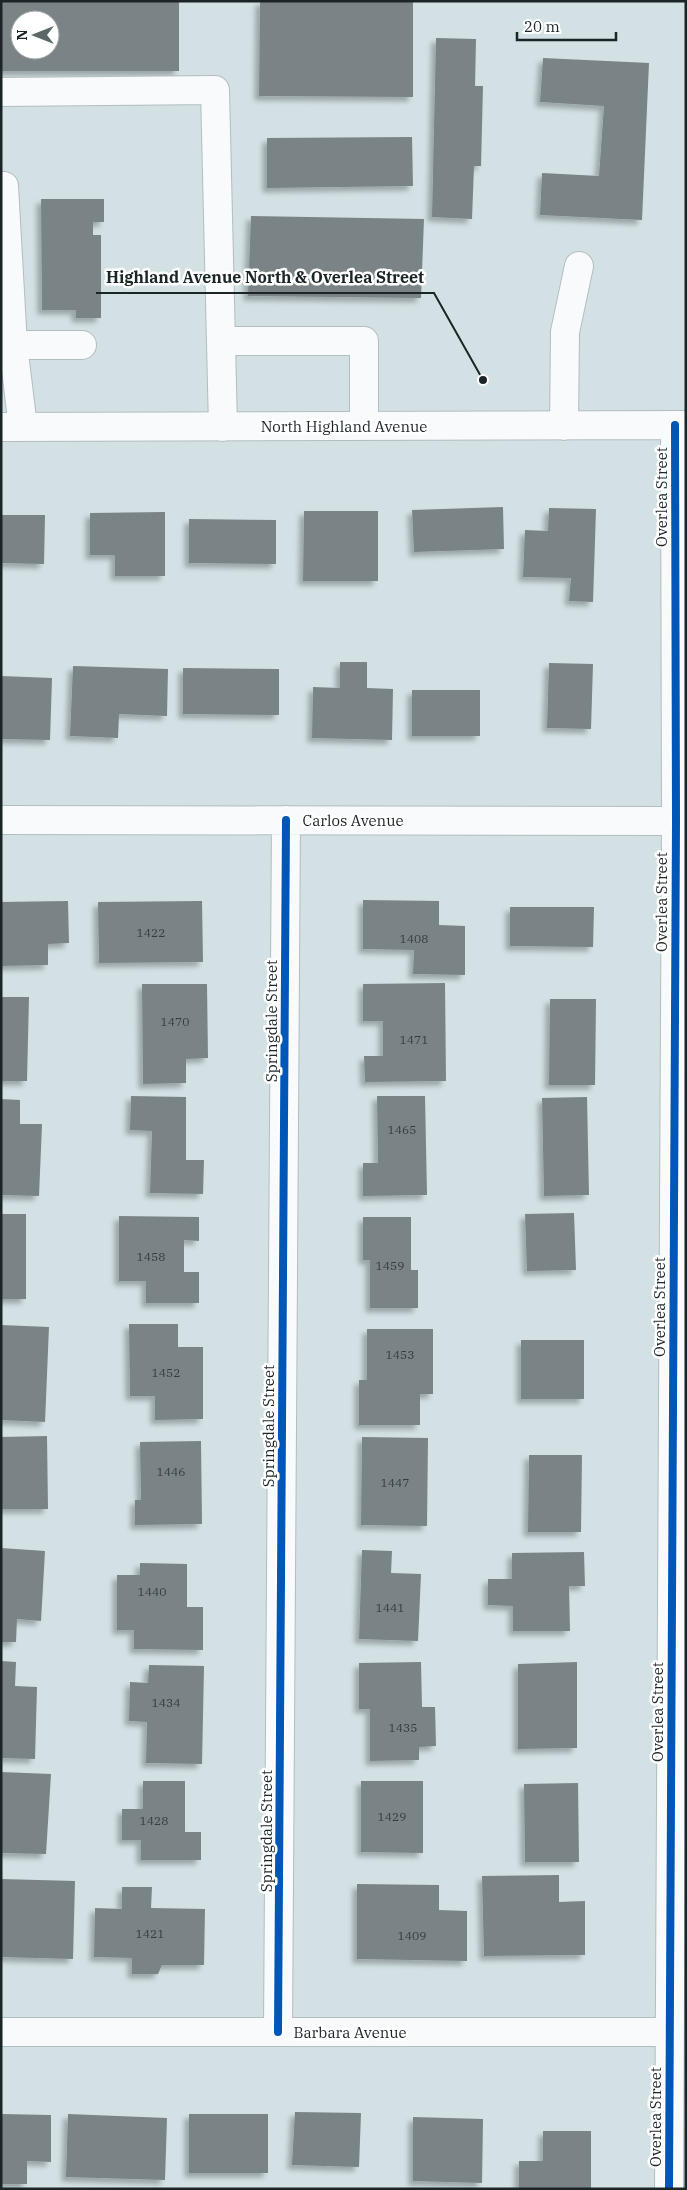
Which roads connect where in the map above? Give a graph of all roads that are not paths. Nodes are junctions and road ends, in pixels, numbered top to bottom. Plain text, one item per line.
1 (1, 92) edge
2 (4, 186) dead end
3 (579, 266) dead end
4 (221, 341) junction
5 (13, 345) junction
6 (82, 345) dead end
7 (680, 425) edge
8 (364, 426) junction
9 (564, 426) junction
10 (12, 427) edge
11 (223, 427) junction
12 (1, 820) edge
13 (286, 820) junction
14 (676, 821) junction
15 (1, 2032) edge
16 (278, 2032) junction
17 (669, 2032) junction
18 (669, 2189) edge

1 - 4 street
2 - 5 street
3 - 9 street
4 - 8 street
4 - 11 street
5 - 6 street
5 - 10 street
7 - 9 street, North Highland Avenue
7 - 14 street, Overlea Street
8 - 9 street, North Highland Avenue
8 - 11 street, North Highland Avenue
10 - 11 street, North Highland Avenue
12 - 13 street, Carlos Avenue
13 - 14 street, Carlos Avenue
13 - 16 street, Springdale Street
14 - 17 street, Overlea Street
15 - 16 street, Barbara Avenue
16 - 17 street, Barbara Avenue
17 - 18 street, Overlea Street

